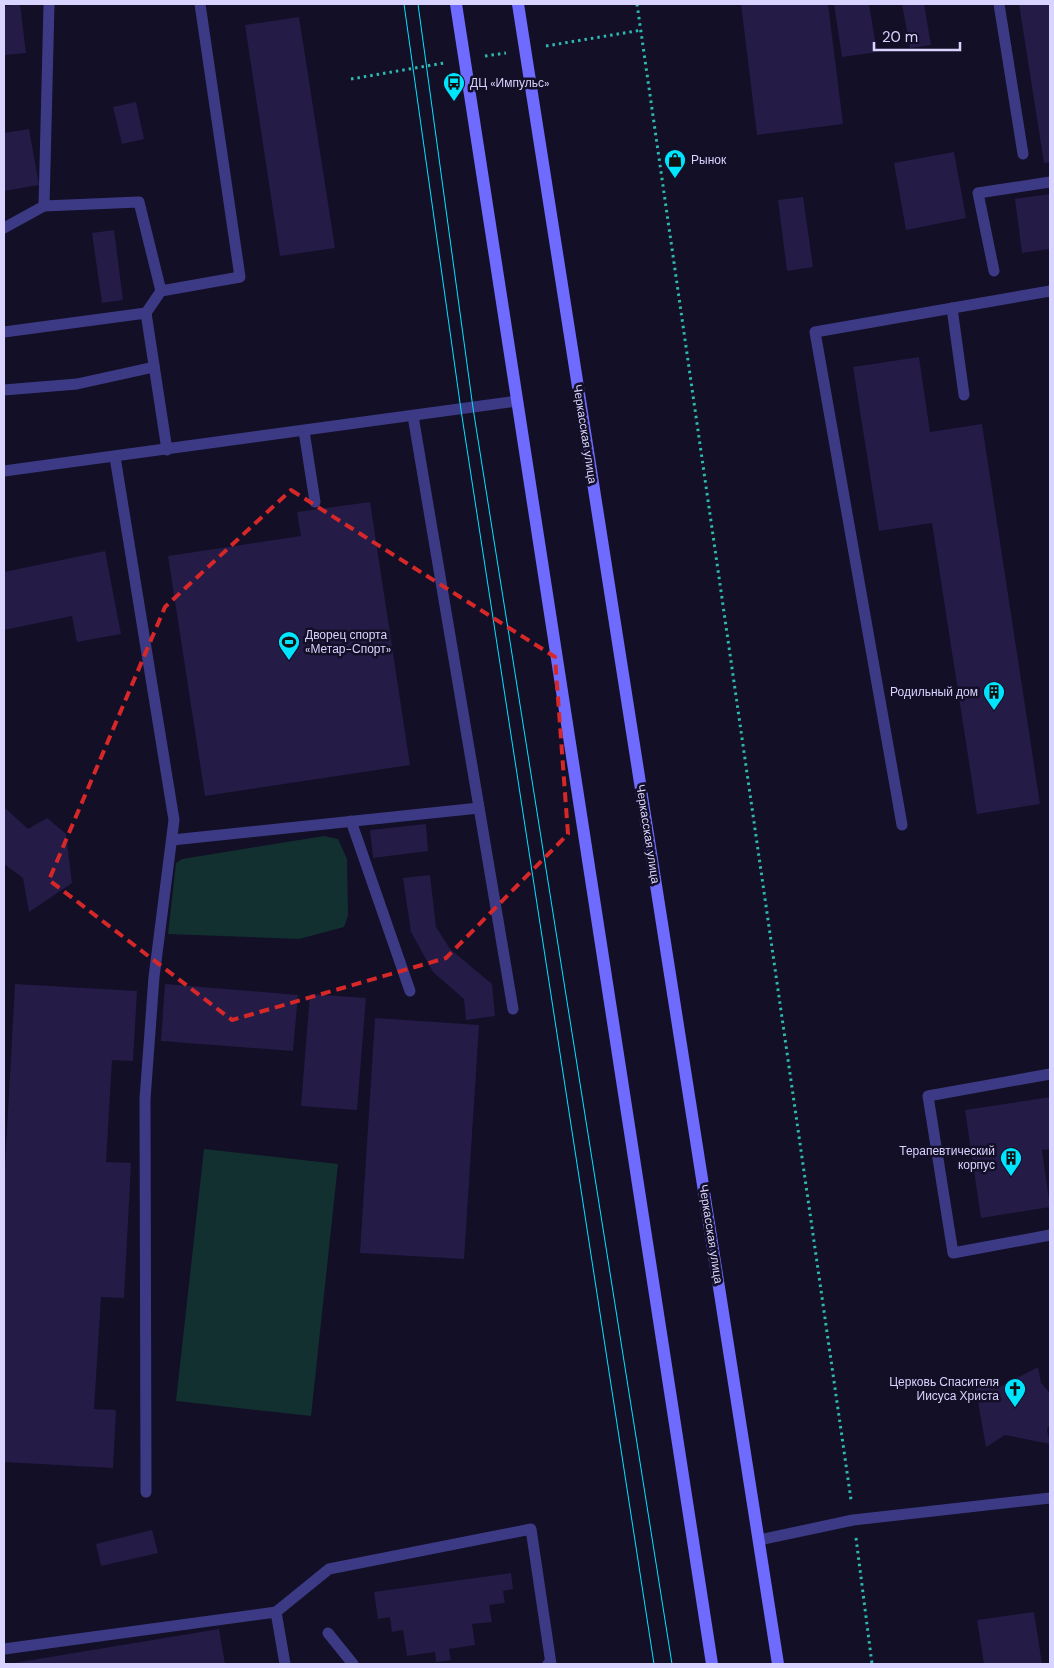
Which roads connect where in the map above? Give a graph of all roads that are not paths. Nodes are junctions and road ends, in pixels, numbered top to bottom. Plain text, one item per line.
1 (49, 4) edge
2 (200, 4) edge
3 (456, 4) edge
4 (518, 4) edge
5 (999, 4) edge
6 (1023, 154) dead end
7 (1050, 182) edge
8 (44, 206) junction
9 (4, 228) edge
10 (994, 271) dead end
11 (160, 291) junction
12 (1050, 291) edge
13 (952, 308) junction
14 (146, 313) junction
15 (4, 332) edge
16 (154, 367) junction
17 (4, 390) edge
18 (964, 395) dead end
19 (517, 401) junction
20 (413, 416) junction
21 (304, 431) junction
22 (167, 450) junction
23 (115, 457) junction
24 (4, 471) edge
25 (315, 502) dead end
26 (479, 808) junction
27 (351, 821) junction
28 (902, 825) dead end
29 (172, 840) junction
30 (410, 990) dead end
31 (513, 1009) dead end
32 (1050, 1074) edge
33 (1050, 1235) edge
34 (146, 1492) dead end
35 (1050, 1498) edge
36 (759, 1540) junction
37 (276, 1612) junction
38 (328, 1633) dead end
39 (4, 1650) edge
40 (285, 1664) edge
41 (353, 1664) edge
42 (548, 1664) edge
43 (712, 1664) edge
44 (778, 1664) edge

1 - 8 lane
2 - 11 lane
3 - 19 main road
4 - 36 main road, Черкасская улица
5 - 6 lane
7 - 10 lane
8 - 9 lane
8 - 11 lane
11 - 14 lane
12 - 13 lane
13 - 18 lane
13 - 28 lane
14 - 15 lane
14 - 16 lane
16 - 17 lane
16 - 22 lane
19 - 20 lane
19 - 43 main road
20 - 21 lane
20 - 26 lane
21 - 22 lane
21 - 25 lane
22 - 23 lane
23 - 24 lane
23 - 29 lane
26 - 27 lane
26 - 31 lane
27 - 29 lane
27 - 30 lane
29 - 34 lane
32 - 33 lane
35 - 36 lane
36 - 44 main road, Черкасская улица
37 - 39 lane
37 - 40 lane
37 - 42 lane
38 - 41 lane

